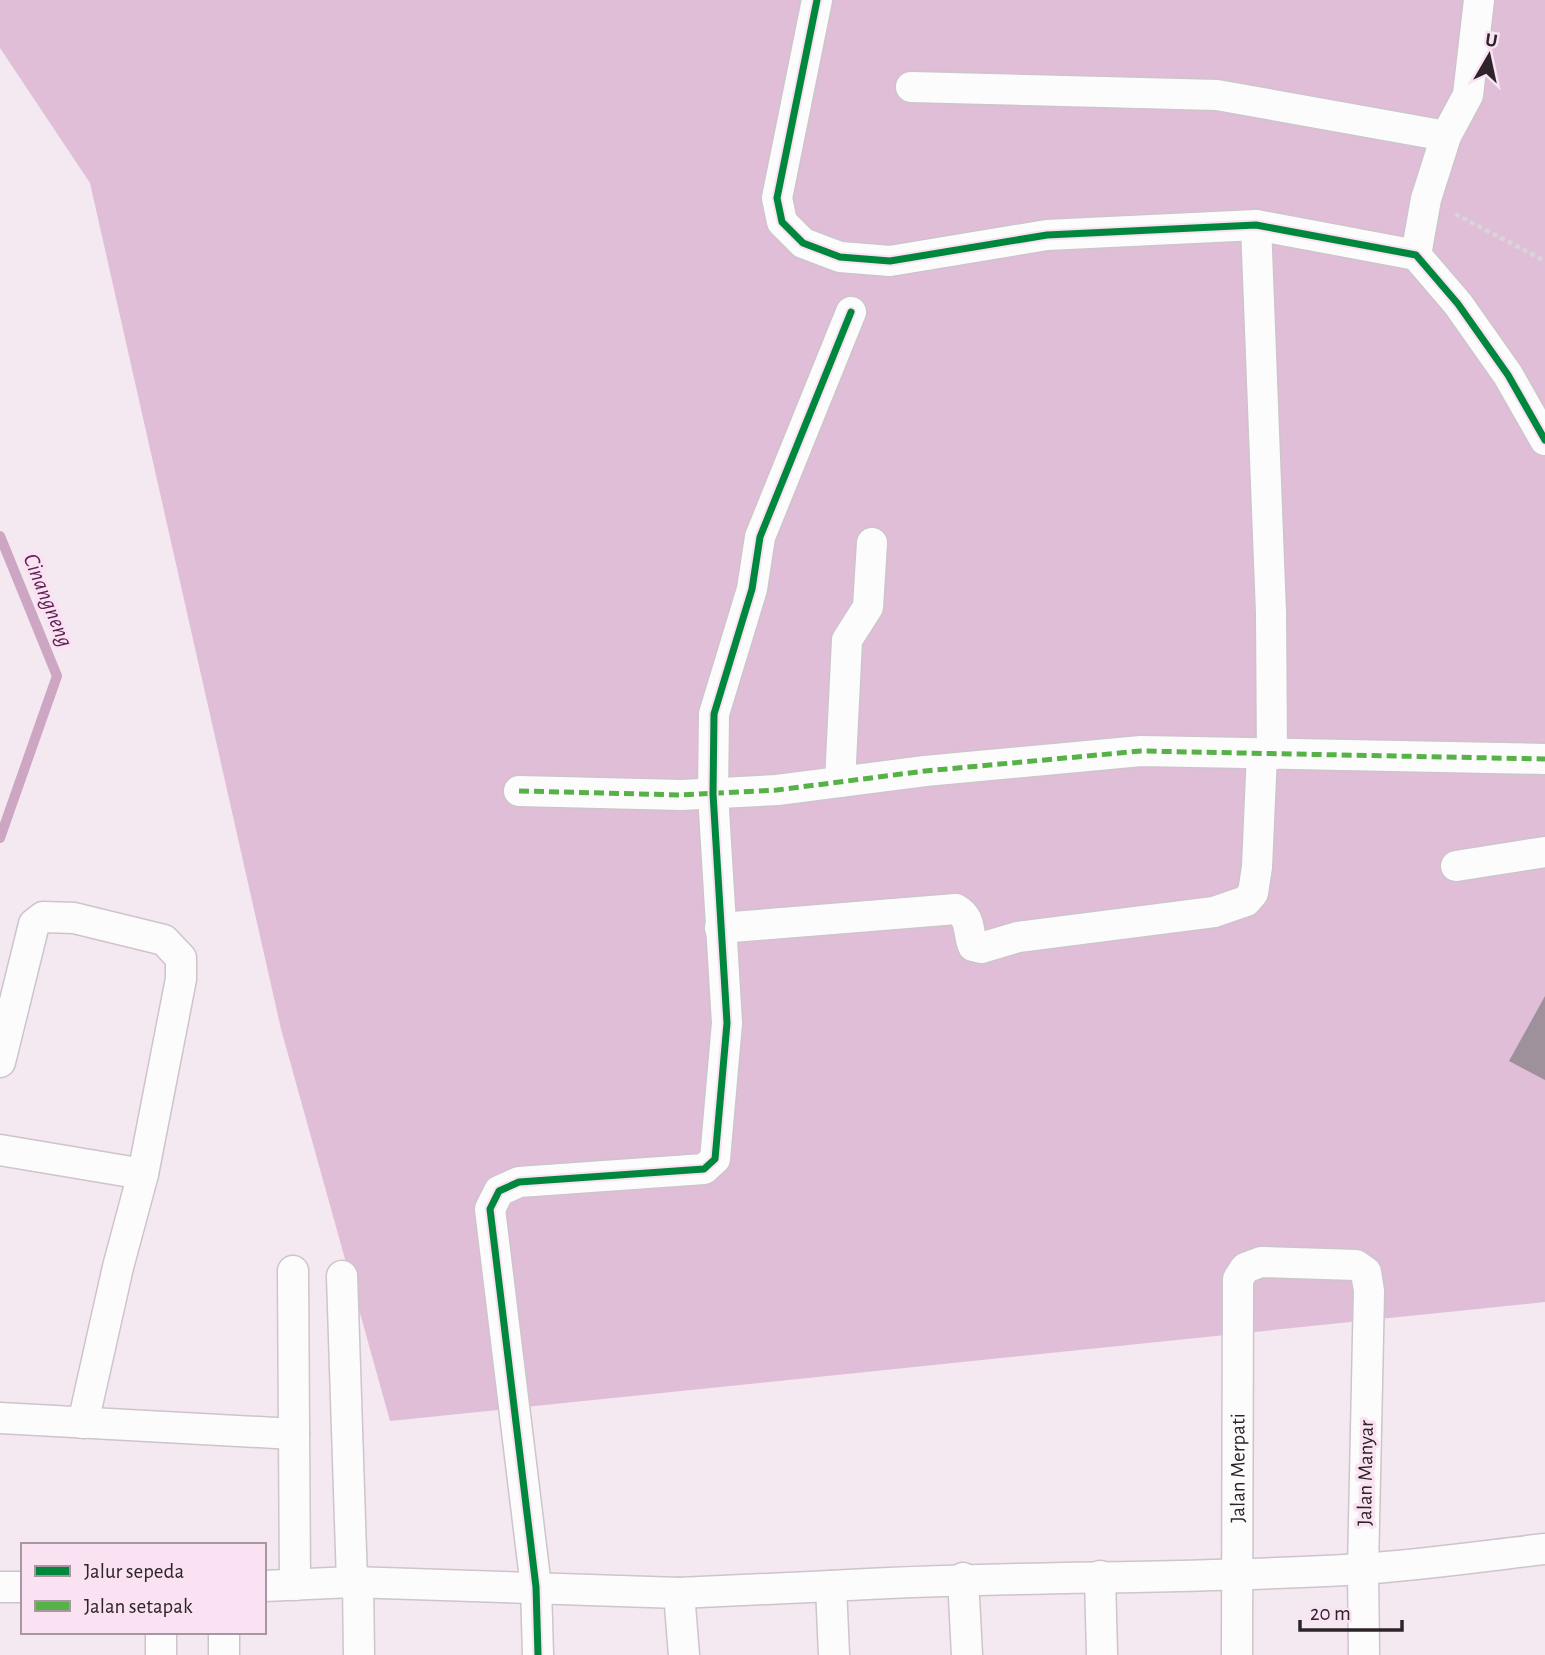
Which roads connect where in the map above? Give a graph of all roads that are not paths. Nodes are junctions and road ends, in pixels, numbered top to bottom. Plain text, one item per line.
1 (817, 0) edge
2 (1479, 0) edge
3 (911, 87) dead end
4 (1446, 136) junction
5 (1256, 225) junction
6 (1416, 255) junction
7 (851, 312) dead end
8 (1545, 440) edge
9 (872, 543) dead end
10 (1267, 755) junction
11 (1545, 759) edge
12 (839, 782) junction
13 (519, 791) dead end
14 (713, 794) junction
15 (1545, 852) edge
16 (1456, 866) dead end
17 (720, 928) junction
18 (12, 969) edge
19 (0, 1062) edge
20 (0, 1150) edge
21 (144, 1174) junction
22 (293, 1271) dead end
23 (342, 1276) dead end
24 (1369, 1291) joint
25 (0, 1418) edge
26 (83, 1423) junction
27 (293, 1434) junction
28 (1545, 1549) edge
29 (1363, 1569) junction
30 (1236, 1574) junction
31 (1100, 1576) junction
32 (963, 1578) junction
33 (355, 1583) junction
34 (295, 1585) junction
35 (266, 1586) edge
36 (831, 1586) junction
37 (0, 1587) edge
38 (21, 1587) edge
39 (536, 1587) junction
40 (679, 1593) junction
41 (161, 1634) edge
42 (224, 1634) edge
43 (161, 1655) edge
44 (224, 1655) edge
45 (359, 1655) edge
46 (538, 1655) edge
47 (684, 1655) edge
48 (834, 1655) edge
49 (967, 1655) edge
50 (1102, 1655) edge
51 (1237, 1655) edge
52 (1364, 1655) edge

1 - 5 street
2 - 4 street
3 - 4 street
4 - 6 street
5 - 6 street
5 - 10 street
6 - 8 street
7 - 14 street
9 - 12 street
10 - 11 street
10 - 12 street
10 - 17 street
12 - 14 street
13 - 14 street
14 - 17 street
15 - 16 street
17 - 39 street
18 - 19 street
18 - 21 street
20 - 21 street
21 - 26 street
22 - 27 street
23 - 33 street
24 - 29 street, Jalan Manyar
24 - 30 street, Jalan Merpati
25 - 26 street
26 - 27 street
27 - 34 street
28 - 29 street
29 - 30 street
29 - 52 street, Jalan Manyar
30 - 31 street
30 - 51 street, Jalan Merpati
31 - 32 street
31 - 50 street
32 - 36 street
32 - 49 street
33 - 34 street
33 - 39 street
33 - 45 street
34 - 35 street
36 - 40 street
36 - 48 street
37 - 38 street
39 - 40 street
39 - 46 street
40 - 47 street
41 - 43 street
42 - 44 street

